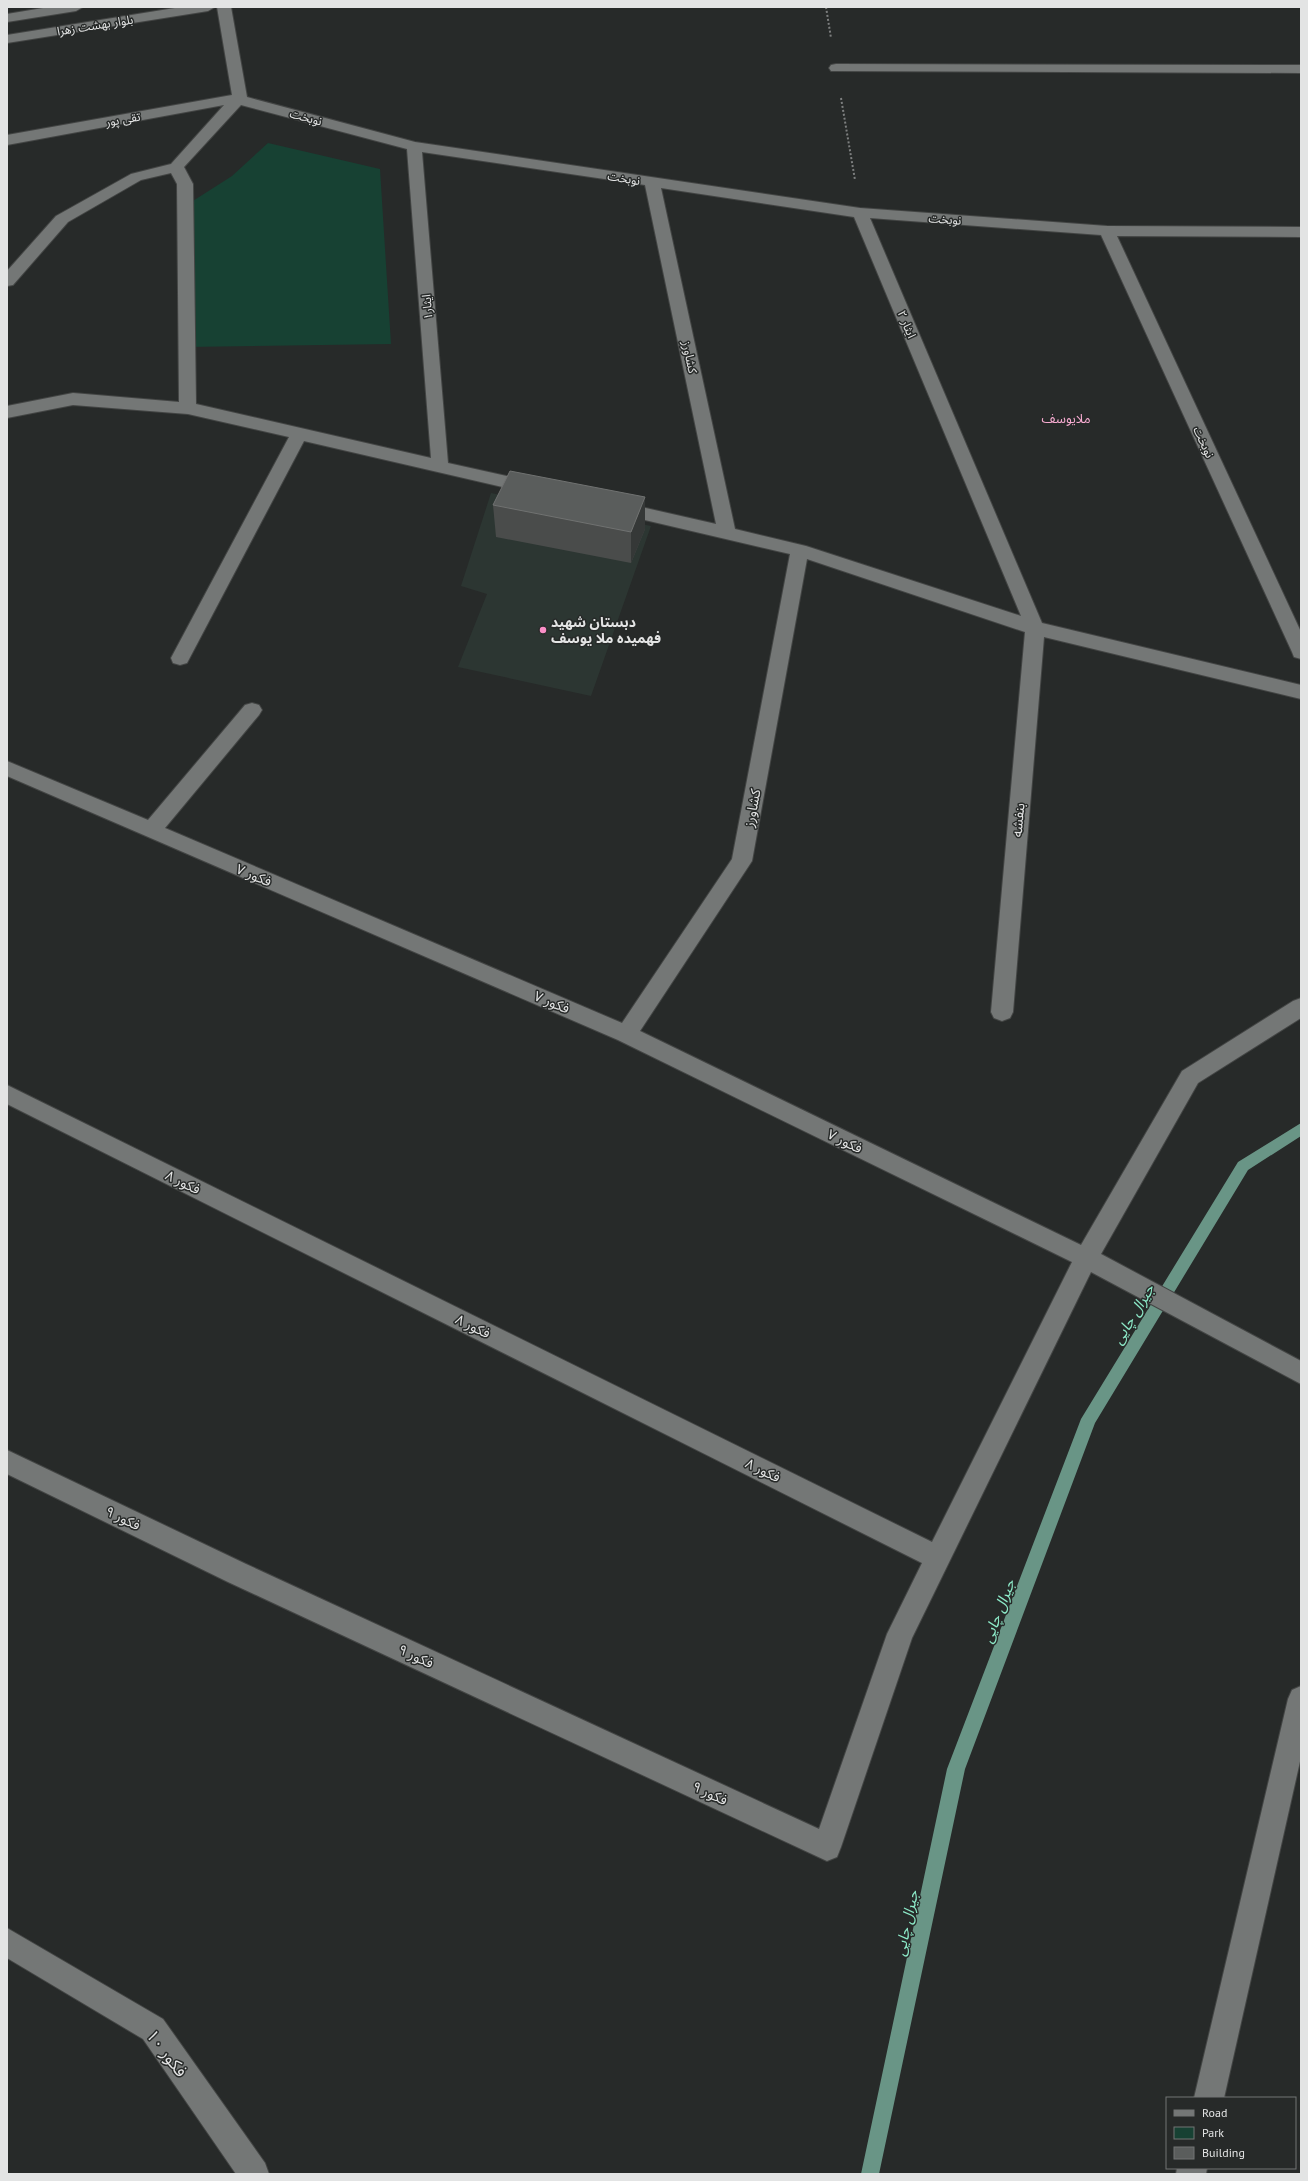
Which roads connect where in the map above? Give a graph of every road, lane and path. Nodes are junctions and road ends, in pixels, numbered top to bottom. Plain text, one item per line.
1 (76, 7) edge
2 (208, 7) edge
3 (224, 7) edge
4 (826, 7) edge
5 (7, 18) edge
6 (7, 39) edge
7 (836, 68) junction
8 (1301, 69) edge
9 (239, 98) junction
10 (7, 140) edge
11 (414, 146) junction
12 (176, 167) junction
13 (652, 182) junction
14 (860, 213) junction
15 (1107, 231) junction
16 (1301, 232) edge
17 (7, 281) edge
18 (188, 408) junction
19 (7, 412) edge
20 (299, 434) junction
21 (440, 467) junction
22 (549, 492) edge
23 (595, 502) edge
24 (727, 532) junction
25 (800, 550) junction
26 (1035, 628) junction
27 (1301, 652) edge
28 (180, 658) dead end
29 (1301, 692) edge
30 (252, 710) dead end
31 (7, 768) edge
32 (151, 831) junction
33 (1301, 1007) edge
34 (1002, 1012) dead end
35 (626, 1034) junction
36 (7, 1094) edge
37 (1086, 1258) junction
38 (1301, 1373) edge
39 (7, 1462) edge
40 (938, 1558) junction
41 (1301, 1699) edge
42 (7, 1942) edge
43 (1208, 2097) edge
44 (254, 2174) edge

1 - 5 street, بلوار بهشت زهرا
2 - 6 street, بلوار بهشت زهرا
3 - 9 street
4 - 7 path
7 - 8 street
7 - 14 path
9 - 10 street, تقی پور
9 - 11 street, نوبخت
9 - 12 street
11 - 13 street, نوبخت
11 - 21 street, ایثار۱
12 - 17 street
12 - 18 street
13 - 14 street, نوبخت
13 - 24 street, کشاورز
14 - 15 street, نوبخت
14 - 26 street, ایثار ۲
15 - 16 street, نوبخت
15 - 27 street, نوبخت
18 - 19 street
18 - 20 street
20 - 21 street
20 - 28 street
21 - 22 street
23 - 24 street
24 - 25 street
25 - 26 street
25 - 35 street, کشاورز
26 - 29 street
26 - 34 street, بنفشه
30 - 32 street
31 - 32 street, فکور ۷
32 - 35 street, فکور ۷
33 - 37 street
35 - 37 street, فکور ۷
36 - 40 street, فکور ۸
37 - 38 street, فکور ۷
37 - 40 street
39 - 40 street, فکور ۹
41 - 43 street
42 - 44 street, فکور ۱۰

